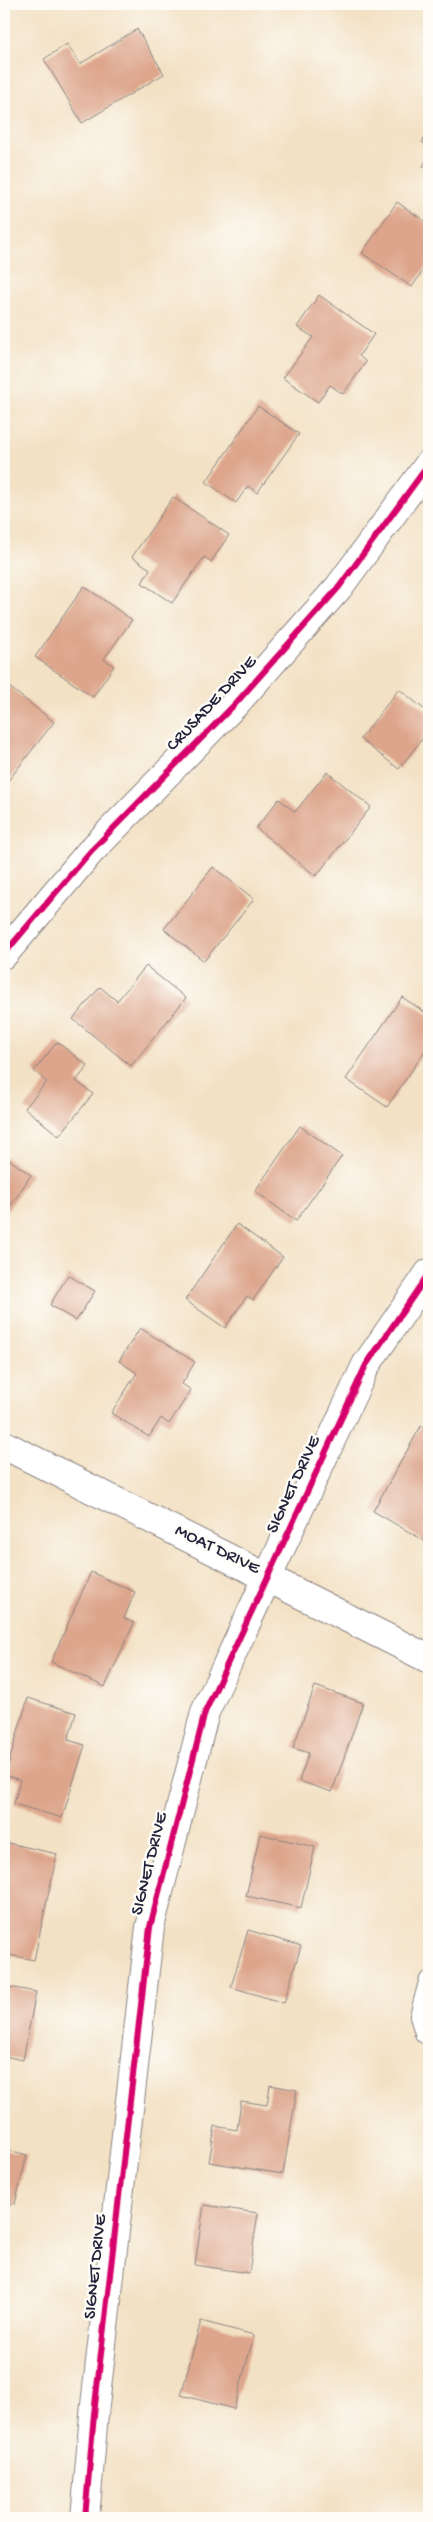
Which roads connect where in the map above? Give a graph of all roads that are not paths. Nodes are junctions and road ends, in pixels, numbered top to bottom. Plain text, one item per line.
1 (429, 464) edge
2 (4, 954) edge
3 (429, 1273) edge
4 (4, 1444) edge
5 (269, 1576) junction
6 (429, 1659) edge
7 (429, 1982) edge
8 (429, 2035) edge
9 (85, 2518) edge

1 - 2 street, CRUSADE DRIVE
3 - 5 street, SIGNET DRIVE
4 - 5 street, MOAT DRIVE
5 - 6 street, MOAT DRIVE
5 - 9 street, SIGNET DRIVE
7 - 8 lane

